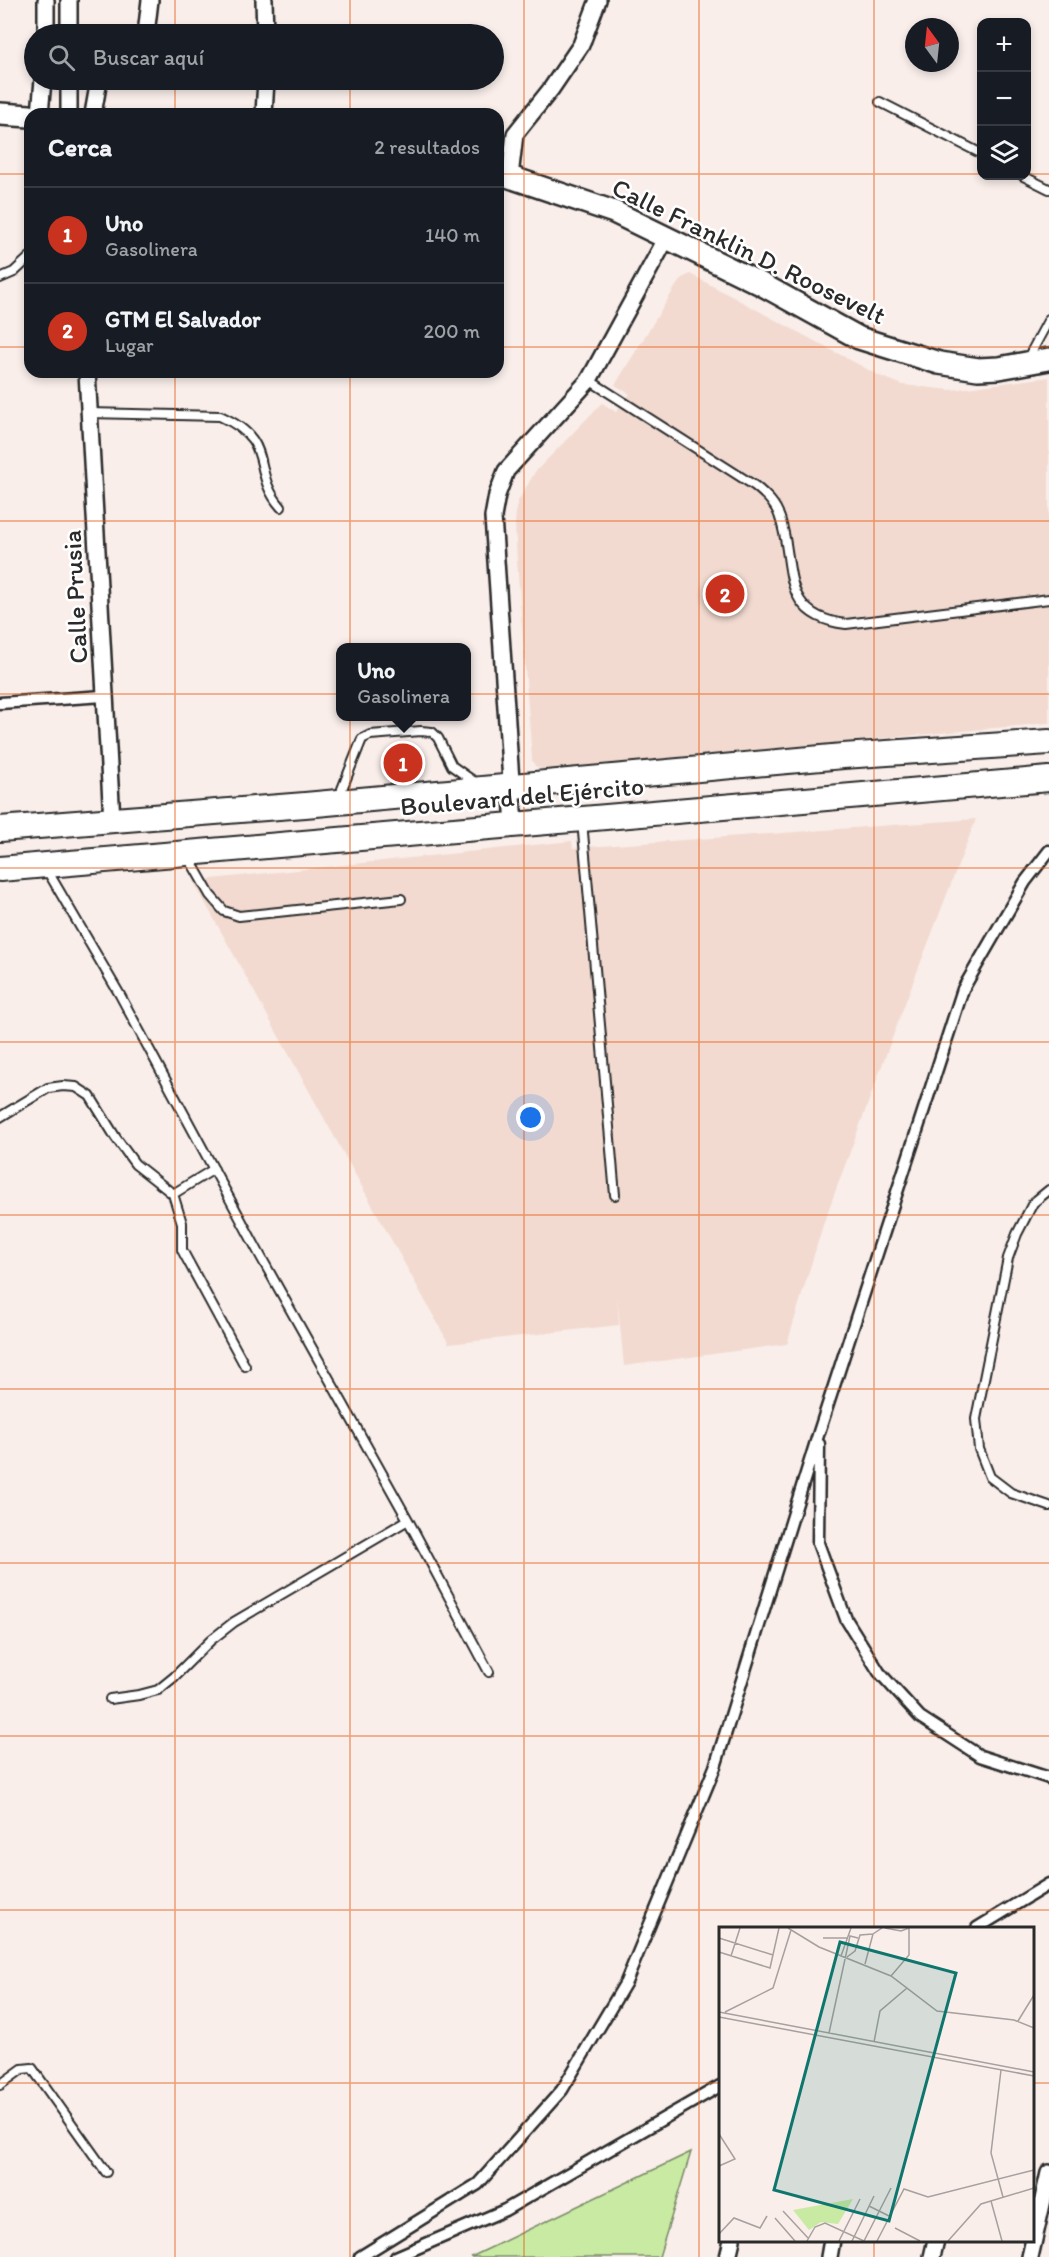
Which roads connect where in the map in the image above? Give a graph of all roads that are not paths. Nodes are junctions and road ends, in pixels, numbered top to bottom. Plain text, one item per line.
1 (46, 0) edge
2 (69, 0) edge
3 (150, 0) edge
4 (264, 0) edge
5 (598, 0) edge
6 (46, 24) edge
7 (69, 24) edge
8 (147, 24) edge
9 (265, 24) edge
10 (42, 90) edge
11 (69, 90) edge
12 (97, 90) edge
13 (265, 90) edge
14 (880, 102) dead end
15 (41, 108) edge
16 (69, 108) edge
17 (94, 108) edge
18 (264, 108) edge
19 (0, 114) edge
20 (24, 116) edge
21 (977, 152) edge
22 (504, 175) edge
23 (1031, 180) edge
24 (1049, 189) edge
25 (666, 238) junction
26 (24, 263) edge
27 (0, 278) edge
28 (1049, 320) edge
29 (1049, 359) edge
30 (1025, 363) junction
31 (87, 378) edge
32 (589, 380) junction
33 (89, 413) junction
34 (281, 507) dead end
35 (1049, 599) edge
36 (104, 696) junction
37 (0, 702) edge
38 (1049, 742) edge
39 (1049, 779) edge
40 (542, 783) junction
41 (511, 786) junction
42 (485, 788) junction
43 (342, 789) dead end
44 (424, 794) junction
45 (112, 819) junction
46 (582, 819) junction
47 (547, 822) junction
48 (514, 825) junction
49 (0, 829) edge
50 (425, 834) junction
51 (1049, 850) edge
52 (187, 854) junction
53 (44, 866) junction
54 (0, 869) edge
55 (401, 899) dead end
56 (0, 1117) edge
57 (214, 1169) junction
58 (1049, 1190) edge
59 (173, 1194) junction
60 (615, 1195) dead end
61 (245, 1366) dead end
62 (819, 1432) junction
63 (1049, 1506) edge
64 (408, 1520) junction
65 (489, 1672) dead end
66 (110, 1699) dead end
67 (1049, 1778) edge
68 (1049, 1884) edge
69 (980, 1927) edge
70 (0, 2085) edge
71 (719, 2087) edge
72 (106, 2172) dead end
73 (1049, 2173) edge
74 (1035, 2220) edge
75 (732, 2242) edge
76 (832, 2242) edge
77 (936, 2242) edge
78 (1032, 2242) edge
79 (360, 2257) edge
80 (396, 2257) edge
81 (728, 2257) edge
82 (829, 2257) edge
83 (932, 2257) edge
84 (1030, 2257) edge

1 - 6 street
2 - 7 street
3 - 8 street
4 - 9 street
5 - 22 street
10 - 15 street
11 - 16 street
12 - 17 street
13 - 18 street
14 - 21 lane
19 - 20 main road
22 - 25 main road, Calle Franklin D. Roosevelt
23 - 24 lane
25 - 30 main road, Calle Franklin D. Roosevelt
25 - 32 street
26 - 27 lane
28 - 30 lane
29 - 30 main road, Calle Franklin D. Roosevelt
31 - 33 street, Calle Prusia
32 - 35 lane
32 - 41 street
33 - 34 lane
33 - 36 street, Calle Prusia
36 - 37 street
36 - 45 street, Calle Prusia
38 - 40 highway, Boulevard del Ejército
39 - 46 highway, Boulevard del Ejército
40 - 41 highway, Boulevard del Ejército
40 - 47 highway
41 - 42 highway, Boulevard del Ejército
41 - 48 street
42 - 43 lane
42 - 44 highway, Boulevard del Ejército
44 - 45 highway, Boulevard del Ejército
44 - 50 highway
45 - 49 highway, Boulevard del Ejército
46 - 47 highway, Boulevard del Ejército
46 - 60 lane
47 - 48 highway, Boulevard del Ejército
48 - 50 highway, Boulevard del Ejército
50 - 52 highway, Boulevard del Ejército
51 - 62 street
52 - 53 highway, Boulevard del Ejército
52 - 55 lane
53 - 54 highway, Boulevard del Ejército
53 - 57 lane
56 - 59 lane
57 - 59 lane
57 - 64 lane
58 - 63 lane
59 - 61 lane
62 - 67 street
62 - 79 street
64 - 65 lane
64 - 66 lane
68 - 69 street
70 - 72 lane
71 - 80 street
73 - 74 street
75 - 81 street
76 - 82 street
77 - 83 street
78 - 84 street

